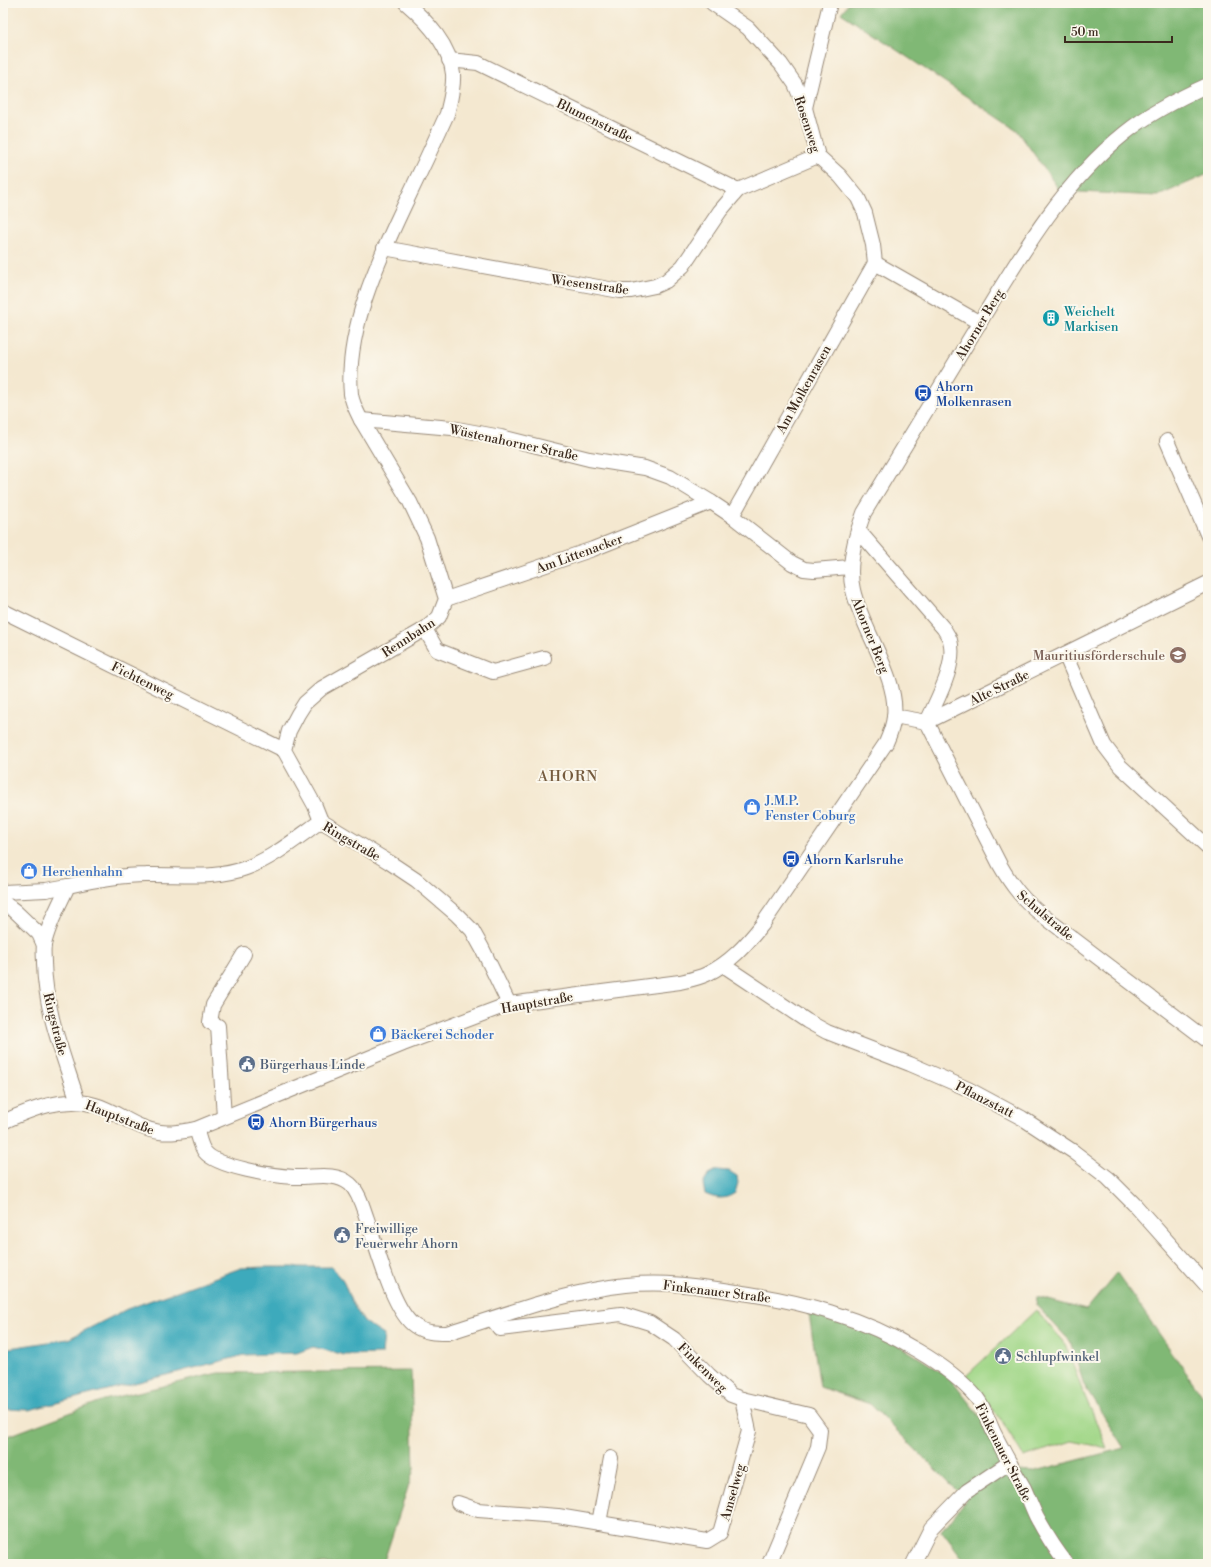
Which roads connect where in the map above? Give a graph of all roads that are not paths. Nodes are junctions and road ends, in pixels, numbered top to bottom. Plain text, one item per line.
1 (406, 3) edge
2 (712, 3) edge
3 (830, 3) edge
4 (449, 60) junction
5 (1208, 85) edge
6 (805, 108) junction
7 (818, 156) junction
8 (738, 190) junction
9 (384, 248) junction
10 (875, 262) junction
11 (980, 323) junction
12 (361, 420) junction
13 (1167, 442) dead end
14 (711, 502) junction
15 (732, 516) junction
16 (858, 530) junction
17 (1208, 536) edge
18 (850, 567) junction
19 (1208, 583) edge
20 (446, 599) junction
21 (3, 611) edge
22 (425, 630) junction
23 (1065, 654) junction
24 (544, 658) dead end
25 (894, 716) junction
26 (927, 722) junction
27 (284, 750) junction
28 (320, 821) junction
29 (1208, 847) edge
30 (68, 886) junction
31 (3, 892) edge
32 (3, 902) edge
33 (44, 945) junction
34 (244, 954) dead end
35 (723, 965) junction
36 (509, 1004) junction
37 (1208, 1041) edge
38 (78, 1102) junction
39 (224, 1117) junction
40 (3, 1122) edge
41 (196, 1129) junction
42 (1208, 1287) edge
43 (492, 1319) junction
44 (742, 1399) junction
45 (611, 1458) dead end
46 (1010, 1463) junction
47 (458, 1504) dead end
48 (600, 1523) junction
49 (769, 1564) edge
50 (913, 1564) edge
51 (1066, 1564) edge

1 - 4 street
2 - 6 street, Rosenweg
3 - 6 street
4 - 8 street, Blumenstraße
4 - 9 street
5 - 11 street, Ahorner Berg
6 - 7 street, Rosenweg
7 - 8 street, Wiesenstraße
7 - 10 street, Rosenweg
8 - 9 street, Wiesenstraße
9 - 12 street
10 - 11 street
10 - 15 street, Am Molkenrasen
11 - 16 street, Ahorner Berg
12 - 14 street, Wüstenahorner Straße
12 - 20 street
13 - 17 street
14 - 15 street, Wüstenahorner Straße
14 - 20 street, Am Littenacker
15 - 18 street, Wüstenahorner Straße
16 - 18 street, Ahorner Berg
16 - 26 street
18 - 25 street, Ahorner Berg
19 - 23 street, Alte Straße
20 - 22 street, Rennbahn
21 - 27 street, Fichtenweg
22 - 24 street
22 - 27 street, Rennbahn
23 - 26 street, Alte Straße
23 - 29 street
25 - 26 street
25 - 35 street, Hauptstraße
26 - 37 street, Schulstraße
27 - 28 street
28 - 30 street, Ringstraße
28 - 36 street, Ringstraße
30 - 31 street, Ringstraße
30 - 33 street, Ringstraße
32 - 33 street
33 - 38 street, Ringstraße
34 - 39 street
35 - 36 street, Hauptstraße
35 - 42 street, Pflanzstatt
36 - 39 street, Hauptstraße
38 - 40 street, Hauptstraße
38 - 41 street, Hauptstraße
39 - 41 street, Hauptstraße
41 - 43 street, Finkenauer Straße
43 - 44 street, Finkenweg
43 - 46 street, Finkenauer Straße
44 - 48 street, Amselweg
44 - 49 street, Finkenweg
45 - 48 street
46 - 50 street
46 - 51 street, Finkenauer Straße
47 - 48 street, Amselweg

